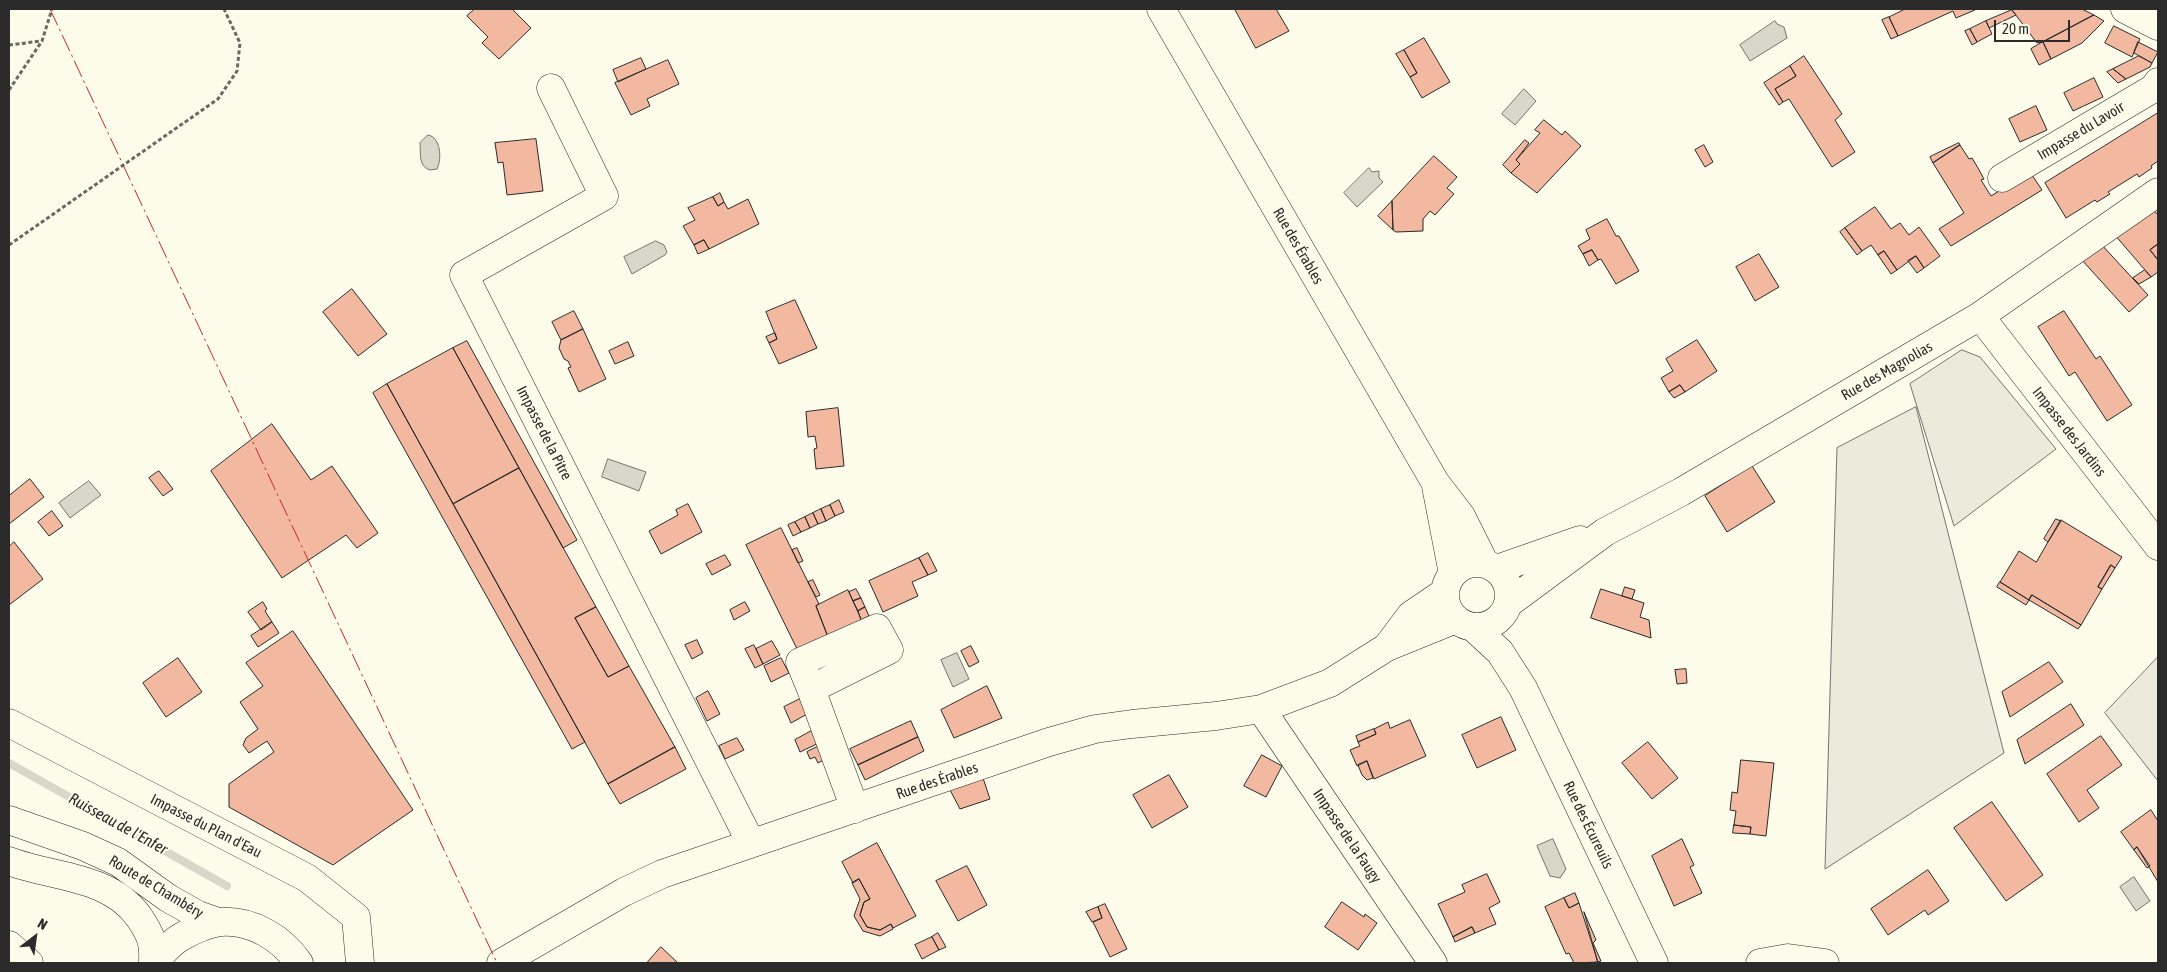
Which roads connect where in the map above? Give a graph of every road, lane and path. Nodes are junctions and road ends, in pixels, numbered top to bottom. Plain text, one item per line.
1 (52, 9) edge
2 (224, 9) edge
3 (1161, 9) edge
4 (2125, 9) edge
5 (2158, 26) edge
6 (42, 41) junction
7 (9, 45) edge
8 (2158, 82) edge
9 (550, 88) dead end
10 (9, 90) edge
11 (2002, 178) dead end
12 (2158, 192) edge
13 (9, 245) edge
14 (1980, 316) junction
15 (1435, 482) junction
16 (1605, 532) junction
17 (2158, 546) edge
18 (1491, 567) junction
19 (1449, 583) junction
20 (1507, 606) junction
21 (1465, 623) junction
22 (1387, 647) junction
23 (1522, 688) junction
24 (812, 689) dead end
25 (1261, 709) junction
26 (9, 723) edge
27 (855, 809) junction
28 (9, 820) edge
29 (751, 843) junction
30 (9, 861) edge
31 (218, 922) junction
32 (9, 945) edge
33 (29, 963) edge
34 (153, 963) edge
35 (299, 963) edge
36 (360, 963) edge
37 (501, 963) edge
38 (1434, 963) edge
39 (1654, 963) edge
40 (1760, 963) edge
41 (1825, 963) edge

1 - 6 path
2 - 13 path
3 - 15 street, Rue des Érables
4 - 5 street
6 - 7 path
6 - 10 path
8 - 11 street, Impasse du Lavoir
9 - 29 street, Impasse de la Pitre
12 - 14 street, Rue des Magnolias
14 - 16 street, Rue des Magnolias
14 - 17 street, Impasse des Jardins
15 - 18 street, Rue des Érables
15 - 19 street, Rue des Érables
16 - 18 street, Rue des Magnolias
16 - 20 street, Rue des Magnolias
18 - 19 street
18 - 20 street
19 - 21 street
19 - 22 street, Rue des Érables
20 - 21 street
20 - 23 street, Rue des Écureuils
21 - 22 street, Rue des Érables
21 - 23 street, Rue des Écureuils
22 - 25 street, Rue des Érables
23 - 39 street, Rue des Écureuils
24 - 27 street
25 - 27 street, Rue des Érables
25 - 38 street, Impasse de la Faugy
26 - 36 street, Impasse du Plan d'Eau
27 - 29 street, Rue des Érables
28 - 31 street, Route de Chambéry
29 - 37 street, Rue des Érables
30 - 34 street, Route de Chambéry
31 - 34 street
31 - 35 street
32 - 33 street
40 - 41 street

